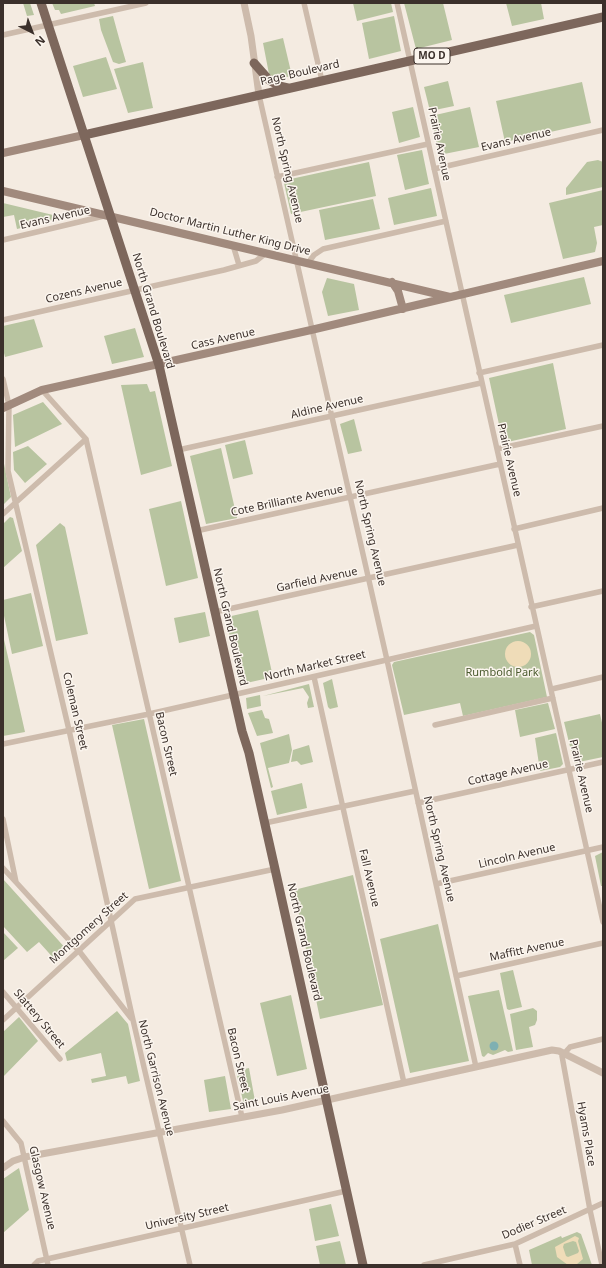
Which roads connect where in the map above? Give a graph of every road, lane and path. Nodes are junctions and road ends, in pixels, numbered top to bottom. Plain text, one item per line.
1 (41, 3) edge
2 (146, 3) edge
3 (244, 3) edge
4 (304, 3) edge
5 (397, 3) edge
6 (603, 17) edge
7 (49, 26) junction
8 (3, 36) edge
9 (411, 61) junction
10 (254, 63) junction
11 (322, 81) junction
12 (289, 88) junction
13 (259, 95) junction
14 (603, 130) edge
15 (84, 135) junction
16 (428, 144) junction
17 (3, 153) edge
18 (434, 169) junction
19 (277, 177) junction
20 (3, 191) edge
21 (110, 215) junction
22 (446, 221) junction
23 (3, 240) edge
24 (233, 244) junction
25 (266, 253) junction
26 (296, 260) junction
27 (603, 261) edge
28 (308, 263) junction
29 (239, 266) junction
30 (392, 282) junction
31 (134, 289) junction
32 (462, 294) junction
33 (451, 297) junction
34 (403, 309) junction
35 (3, 320) edge
36 (311, 330) junction
37 (603, 345) edge
38 (158, 365) junction
39 (479, 373) junction
40 (3, 380) edge
41 (481, 383) junction
42 (42, 390) junction
43 (6, 407) edge
44 (332, 416) junction
45 (603, 426) edge
46 (86, 439) junction
47 (497, 449) junction
48 (178, 450) junction
49 (500, 464) junction
50 (350, 498) junction
51 (17, 502) junction
52 (603, 508) edge
53 (3, 514) edge
54 (514, 529) junction
55 (196, 531) junction
56 (518, 545) junction
57 (369, 579) junction
58 (603, 591) edge
59 (531, 607) junction
60 (215, 612) junction
61 (536, 626) junction
62 (387, 660) junction
63 (314, 677) junction
64 (603, 677) edge
65 (552, 689) junction
66 (233, 695) junction
67 (553, 698) junction
68 (149, 714) junction
69 (435, 725) dead end
70 (69, 730) junction
71 (3, 744) edge
72 (603, 762) edge
73 (569, 770) junction
74 (415, 791) junction
75 (418, 803) junction
76 (342, 805) junction
77 (3, 819) edge
78 (265, 823) junction
79 (603, 847) edge
80 (587, 850) junction
81 (3, 868) edge
82 (275, 868) junction
83 (16, 882) junction
84 (436, 884) junction
85 (189, 888) junction
86 (112, 920) junction
87 (603, 922) edge
88 (603, 944) edge
89 (78, 951) junction
90 (456, 976) junction
91 (3, 992) edge
92 (17, 1007) junction
93 (3, 1020) edge
94 (133, 1020) junction
95 (603, 1039) edge
96 (563, 1053) junction
97 (60, 1059) dead end
98 (476, 1067) junction
99 (603, 1073) edge
100 (404, 1083) junction
101 (327, 1101) junction
102 (242, 1117) junction
103 (3, 1121) edge
104 (159, 1132) junction
105 (25, 1157) junction
106 (3, 1168) edge
107 (346, 1191) junction
108 (603, 1204) edge
109 (590, 1210) junction
110 (182, 1228) junction
111 (515, 1244) junction
112 (47, 1259) junction
113 (34, 1265) edge
114 (48, 1265) edge
115 (190, 1265) edge
116 (363, 1265) edge
117 (424, 1265) edge
118 (520, 1265) edge
119 (602, 1265) edge

1 - 7 main road, North Grand Boulevard
2 - 7 street
3 - 10 street, North Spring Avenue
4 - 11 street
5 - 9 street, Prairie Avenue
6 - 9 main road, Page Boulevard / MO D
7 - 8 street
7 - 15 main road, North Grand Boulevard
9 - 11 main road, Page Boulevard / MO D
9 - 16 street, Prairie Avenue
10 - 12 main road
10 - 13 street, North Spring Avenue
11 - 12 main road, Page Boulevard / MO D
12 - 13 main road, Page Boulevard / MO D
13 - 15 main road, Page Boulevard / MO D
13 - 19 street, North Spring Avenue
14 - 18 street, Evans Avenue
15 - 17 main road, Page Boulevard / MO D
15 - 21 main road, North Grand Boulevard
16 - 18 street, Prairie Avenue
16 - 19 street
18 - 22 street, Prairie Avenue
19 - 26 street, North Spring Avenue
20 - 21 main road, Doctor Martin Luther King Drive
21 - 23 street, Evans Avenue
21 - 24 main road, Doctor Martin Luther King Drive
21 - 31 main road, North Grand Boulevard
22 - 28 street
22 - 32 street, Prairie Avenue
24 - 25 main road, Doctor Martin Luther King Drive
24 - 29 street
25 - 26 main road, Doctor Martin Luther King Drive
25 - 29 street, Cozens Avenue
26 - 28 main road, Doctor Martin Luther King Drive
26 - 36 street, North Spring Avenue
27 - 32 main road
28 - 30 main road, Doctor Martin Luther King Drive
29 - 31 street, Cozens Avenue
30 - 33 main road, Doctor Martin Luther King Drive
30 - 34 main road
31 - 35 street, Cozens Avenue
31 - 38 main road, North Grand Boulevard
32 - 33 main road, Cass Avenue
32 - 39 street, Prairie Avenue
33 - 34 main road, Cass Avenue
34 - 36 main road, Cass Avenue
36 - 38 main road, Cass Avenue
36 - 44 street, North Spring Avenue
37 - 39 street
38 - 42 main road, Cass Avenue
38 - 48 main road, North Grand Boulevard
39 - 41 street, Prairie Avenue
40 - 43 street, Coleman Street
41 - 44 street, Aldine Avenue
41 - 47 street, Prairie Avenue
42 - 43 main road, Cass Avenue
42 - 46 street, Bacon Street
43 - 51 street, Coleman Street
44 - 48 street, Aldine Avenue
44 - 50 street, North Spring Avenue
45 - 47 street
46 - 51 street
46 - 68 street, Bacon Street
47 - 49 street, Prairie Avenue
48 - 55 main road, North Grand Boulevard
49 - 50 street, Cote Brilliante Avenue
49 - 54 street, Prairie Avenue
50 - 55 street, Cote Brilliante Avenue
50 - 57 street, North Spring Avenue
51 - 53 street
51 - 70 street, Coleman Street
52 - 54 street
54 - 56 street, Prairie Avenue
55 - 60 main road, North Grand Boulevard
56 - 57 street, Garfield Avenue
56 - 59 street, Prairie Avenue
57 - 60 street, Garfield Avenue
57 - 62 street, North Spring Avenue
58 - 59 street
59 - 61 street, Prairie Avenue
60 - 66 main road, North Grand Boulevard
61 - 62 street, North Market Street
61 - 65 street, Prairie Avenue
62 - 63 street, North Market Street
62 - 74 street, North Spring Avenue
63 - 66 street, North Market Street
63 - 76 street, Fall Avenue
64 - 65 street
65 - 67 street, Prairie Avenue
66 - 68 street, North Market Street
66 - 78 main road, North Grand Boulevard
67 - 69 street
67 - 73 street, Prairie Avenue
68 - 70 street, North Market Street
68 - 85 street, Bacon Street
70 - 71 street, North Market Street
70 - 86 street, Coleman Street
72 - 73 street, Cottage Avenue
73 - 75 street, Cottage Avenue
73 - 80 street, Prairie Avenue
74 - 75 street, North Spring Avenue
74 - 76 street
75 - 84 street, North Spring Avenue
76 - 78 street
76 - 100 street, Fall Avenue
77 - 83 street
78 - 82 main road, North Grand Boulevard
79 - 80 street, Lincoln Avenue
80 - 84 street, Lincoln Avenue
80 - 87 street, Prairie Avenue
81 - 83 street, North Garrison Avenue
82 - 85 street, Montgomery Street
82 - 101 main road, North Grand Boulevard
83 - 89 street, North Garrison Avenue
84 - 90 street, North Spring Avenue
85 - 86 street, Montgomery Street
85 - 102 street, Bacon Street
86 - 89 street, Montgomery Street
86 - 94 street, Coleman Street
88 - 90 street, Maffitt Avenue
89 - 92 street, Montgomery Street
89 - 94 street, North Garrison Avenue
90 - 98 street, North Spring Avenue
91 - 92 street, Slattery Street
92 - 93 street, Montgomery Street
92 - 97 street, Slattery Street
94 - 104 street, North Garrison Avenue
95 - 96 street, Saint Louis Avenue
96 - 98 street, Saint Louis Avenue
96 - 99 street, Saint Louis Avenue
96 - 109 street, Hyams Place
98 - 100 street, Saint Louis Avenue
100 - 101 street, Saint Louis Avenue
101 - 102 street, Saint Louis Avenue
101 - 107 main road, North Grand Boulevard
102 - 104 street, Saint Louis Avenue
103 - 105 street, Glasgow Avenue
104 - 105 street, Saint Louis Avenue
104 - 110 street, North Garrison Avenue
105 - 106 street, Saint Louis Avenue
105 - 112 street, Glasgow Avenue
107 - 110 street, University Street
107 - 116 main road, North Grand Boulevard
108 - 109 street, Dodier Street
109 - 111 street, Dodier Street
109 - 119 street, Hyams Place
110 - 112 street, University Street
110 - 115 street, North Garrison Avenue
111 - 117 street, Dodier Street
111 - 118 street
112 - 113 street, University Street
112 - 114 street, Glasgow Avenue

